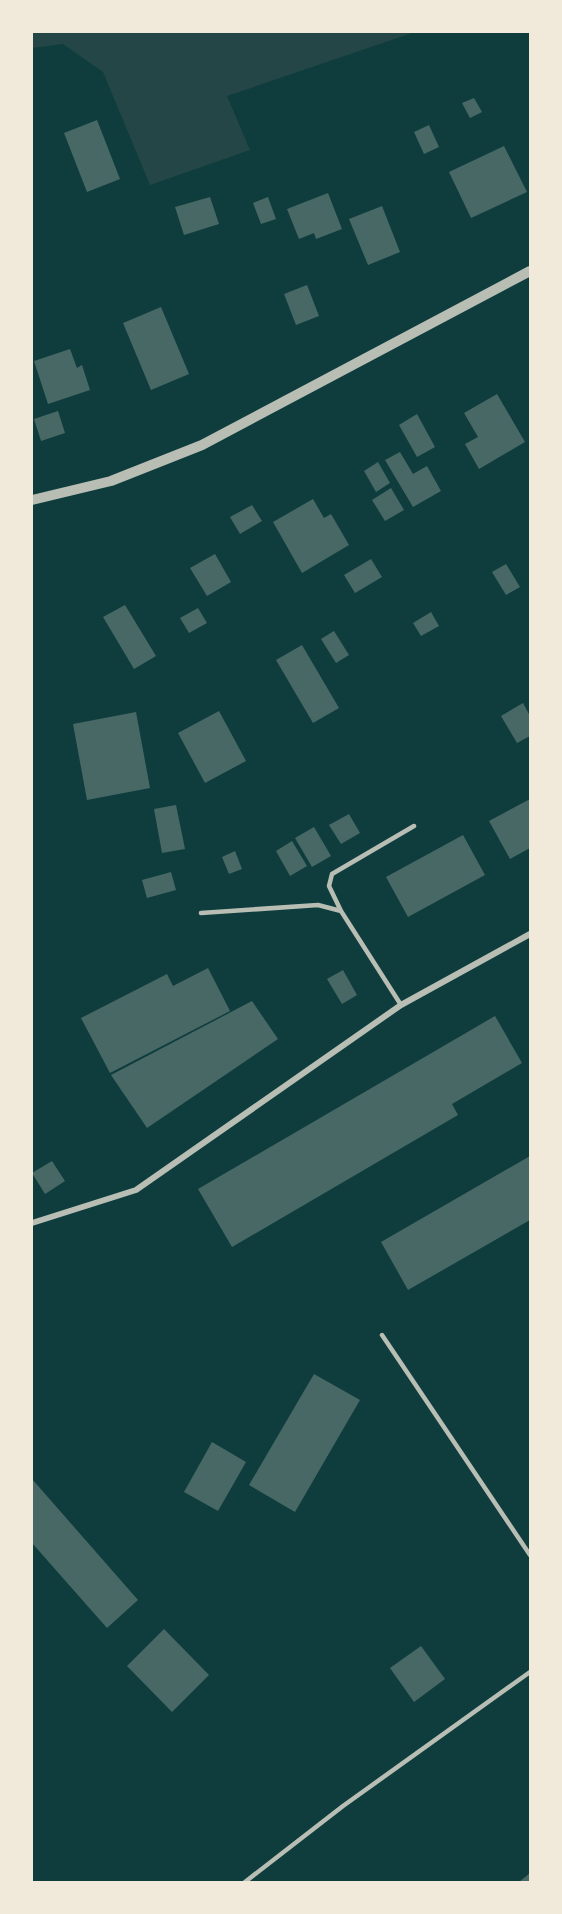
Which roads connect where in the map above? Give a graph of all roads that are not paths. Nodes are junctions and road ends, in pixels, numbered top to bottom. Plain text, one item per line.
1 (531, 271) edge
2 (32, 500) edge
3 (414, 826) dead end
4 (341, 911) junction
5 (201, 913) dead end
6 (531, 934) edge
7 (401, 1005) junction
8 (32, 1223) edge
9 (382, 1335) dead end
10 (531, 1555) edge
11 (531, 1672) edge
12 (245, 1882) edge

1 - 2 street
3 - 4 lane
4 - 5 lane
4 - 7 lane
6 - 7 street
7 - 8 street
9 - 10 lane
11 - 12 lane

